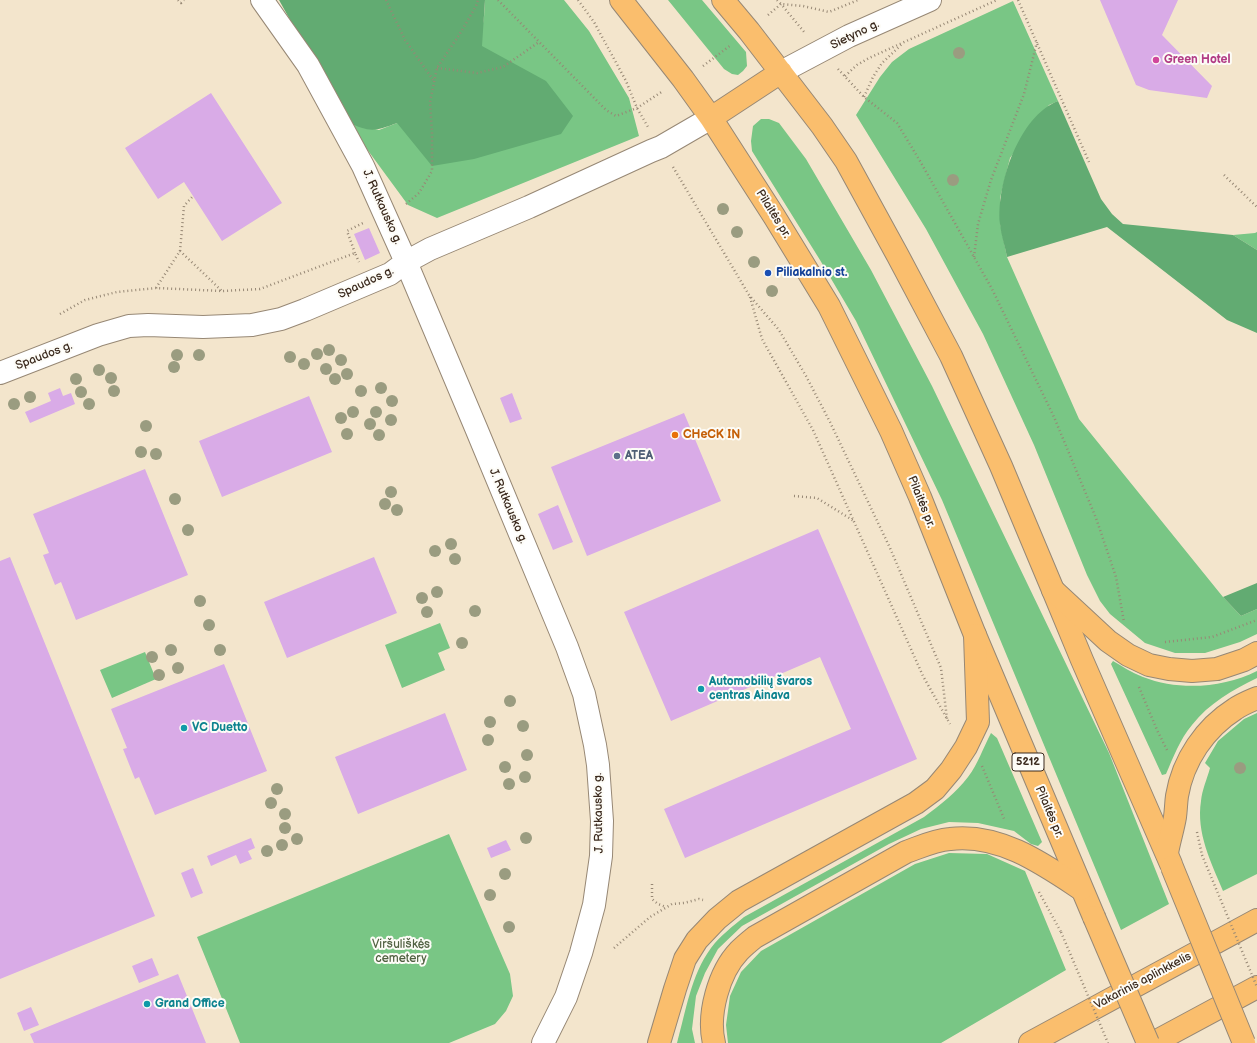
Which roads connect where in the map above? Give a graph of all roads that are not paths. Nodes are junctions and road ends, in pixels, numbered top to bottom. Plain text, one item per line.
1 (262, 0) edge
2 (620, 0) edge
3 (723, 0) edge
4 (930, 0) edge
5 (781, 72) junction
6 (711, 118) junction
7 (406, 262) junction
8 (0, 372) edge
9 (1054, 590) junction
10 (975, 635) junction
11 (1257, 653) edge
12 (1257, 698) edge
13 (1170, 860) junction
14 (1081, 889) junction
15 (1257, 920) edge
16 (1257, 987) edge
17 (543, 1043) edge
18 (659, 1043) edge
19 (714, 1043) edge
20 (1030, 1043) edge
21 (1148, 1043) edge
22 (1153, 1043) edge
23 (1244, 1043) edge

1 - 7 street, J. Rutkausko g.
2 - 6 main road, Pilaitės pr.
3 - 5 main road
4 - 5 street, Sietyno g.
5 - 6 main road
5 - 9 main road
6 - 7 street, Spaudos g.
6 - 10 main road, Pilaitės pr.
7 - 8 street, Spaudos g.
7 - 17 street, J. Rutkausko g.
9 - 11 main road
9 - 13 main road
10 - 14 main road, Pilaitės pr. / 5212
10 - 18 main road
12 - 13 main road
13 - 23 main road, bridge
14 - 19 main road
14 - 21 main road, Pilaitės pr. / 5212, bridge
15 - 20 main road, Vakarinis aplinkkelis
16 - 22 main road

